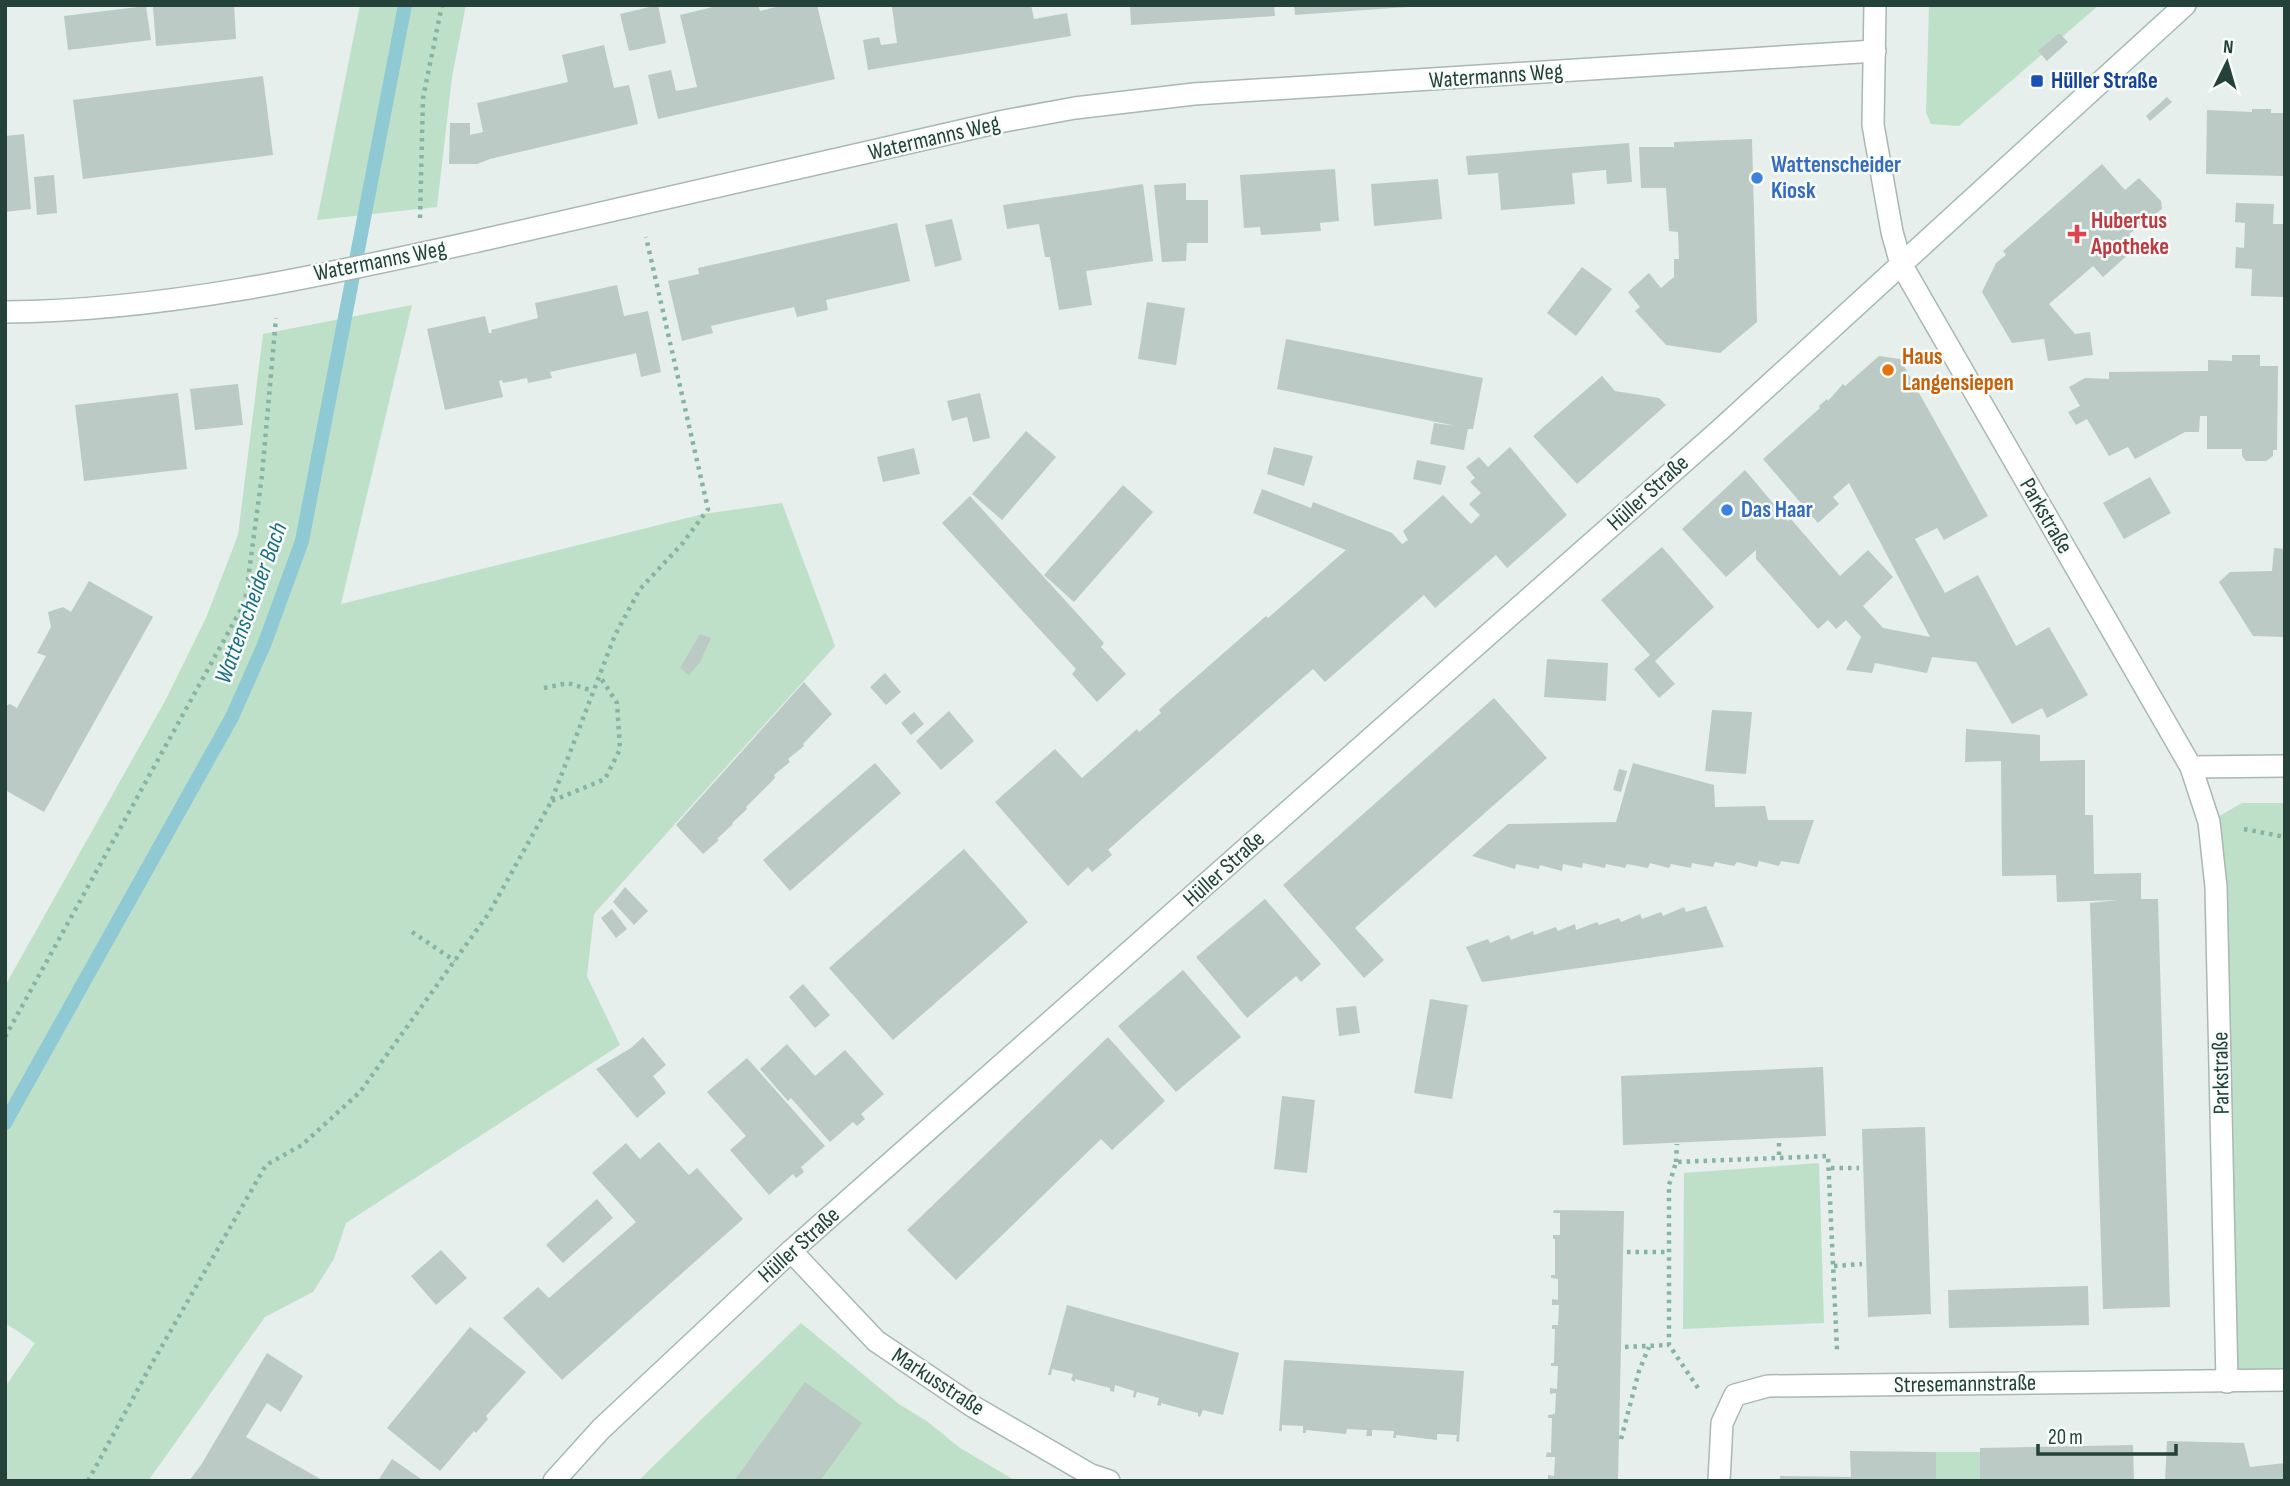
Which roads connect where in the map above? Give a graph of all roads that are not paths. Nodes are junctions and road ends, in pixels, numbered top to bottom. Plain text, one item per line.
1 (1875, 5) edge
2 (2185, 5) edge
3 (1875, 51) junction
4 (1901, 264) junction
5 (5, 312) edge
6 (2285, 766) edge
7 (2191, 767) junction
8 (791, 1251) junction
9 (2285, 1380) edge
10 (2227, 1381) junction
11 (554, 1481) edge
12 (1109, 1481) edge
13 (1719, 1481) edge

1 - 3 street
2 - 4 street, Hüller Straße
3 - 4 street
3 - 5 street, Watermanns Weg
4 - 7 street, Parkstraße
4 - 8 street, Hüller Straße
6 - 7 street
7 - 10 street, Parkstraße
8 - 11 street, Hüller Straße
8 - 12 street, Markusstraße
9 - 10 street, Stresemannstraße
10 - 13 street, Stresemannstraße

